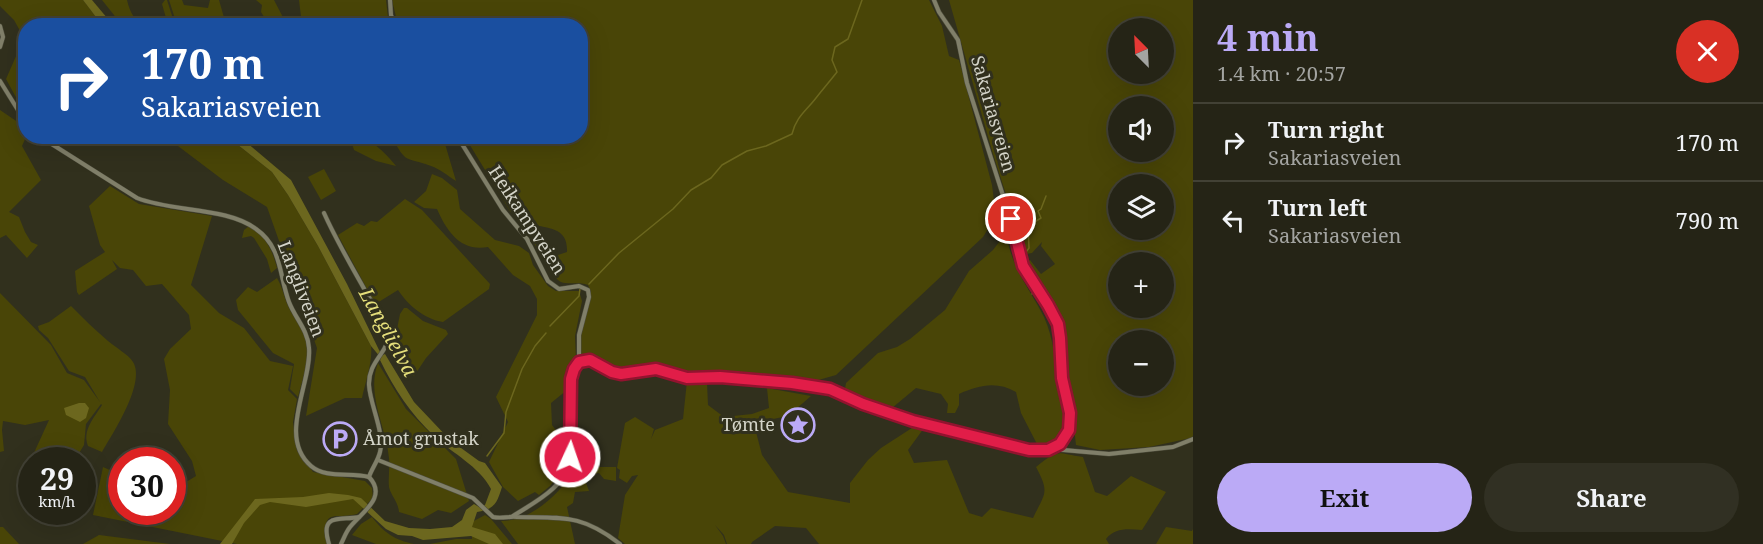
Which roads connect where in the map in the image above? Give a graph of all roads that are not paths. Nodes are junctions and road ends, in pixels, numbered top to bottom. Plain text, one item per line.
1 (390, 0) edge
2 (934, 0) edge
3 (392, 18) edge
4 (0, 26) edge
5 (0, 47) edge
6 (0, 81) edge
7 (18, 110) edge
8 (52, 144) edge
9 (462, 144) edge
10 (324, 213) dead end
11 (579, 362) junction
12 (1193, 439) edge
13 (1052, 449) junction
14 (378, 460) junction
15 (369, 477) junction
16 (513, 516) junction
17 (360, 517) junction
18 (329, 544) edge
19 (341, 544) edge
20 (620, 544) edge

1 - 3 street
2 - 13 street, Sakariasveien
4 - 5 street
6 - 7 street
8 - 15 street, Langliveien
9 - 11 street, Heikampveien
10 - 14 street
11 - 13 street
11 - 16 street
12 - 13 street
14 - 15 street
14 - 16 street
15 - 17 street
16 - 20 street
17 - 18 street
17 - 19 street

